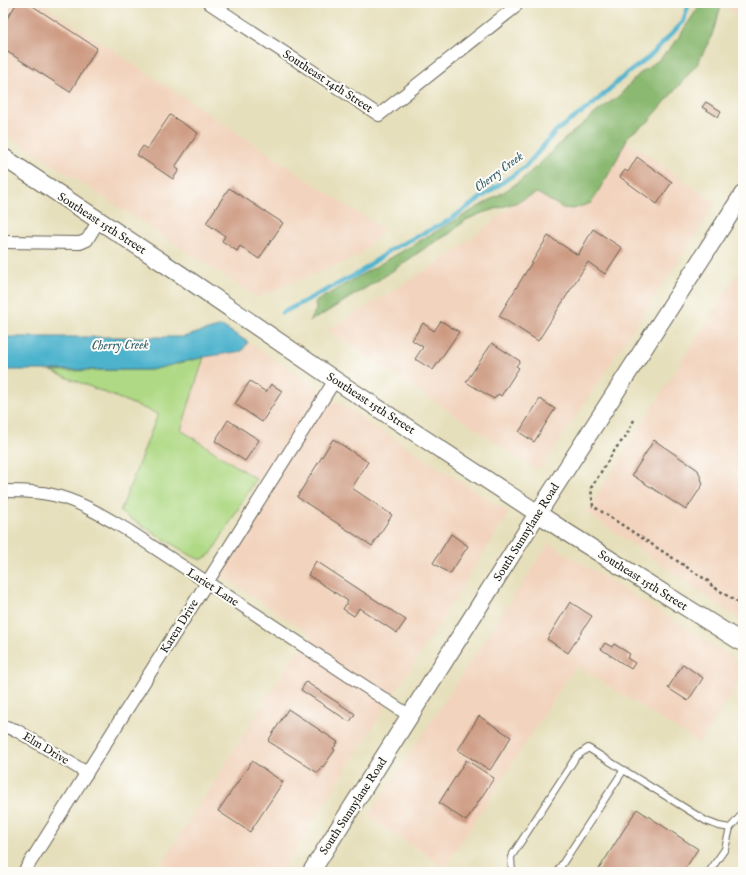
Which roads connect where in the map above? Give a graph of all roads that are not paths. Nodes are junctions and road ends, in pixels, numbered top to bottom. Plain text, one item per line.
1 (210, 3) edge
2 (517, 3) edge
3 (3, 157) edge
4 (743, 194) edge
5 (99, 220) junction
6 (3, 242) edge
7 (335, 380) junction
8 (3, 491) edge
9 (538, 513) junction
10 (206, 583) junction
11 (743, 643) edge
12 (410, 716) junction
13 (3, 726) edge
14 (623, 771) junction
15 (87, 773) junction
16 (743, 813) edge
17 (730, 828) junction
18 (24, 872) edge
19 (311, 872) edge
20 (512, 872) edge
21 (557, 872) edge
22 (709, 872) edge

1 - 2 street, Southeast 14th Street
3 - 5 main road, Southeast 15th Street
4 - 9 main road, South Sunnylane Road
5 - 6 street
5 - 7 main road, Southeast 15th Street
7 - 9 main road, Southeast 15th Street
7 - 10 street, Karen Drive
8 - 10 street, Lariet Lane
9 - 11 main road, Southeast 15th Street
9 - 12 main road, South Sunnylane Road
10 - 12 street, Lariet Lane
10 - 15 street, Karen Drive
12 - 19 main road, South Sunnylane Road
13 - 15 street, Elm Drive
14 - 17 lane
14 - 20 lane
14 - 21 lane
15 - 18 street, Karen Drive
16 - 17 lane
17 - 22 lane

